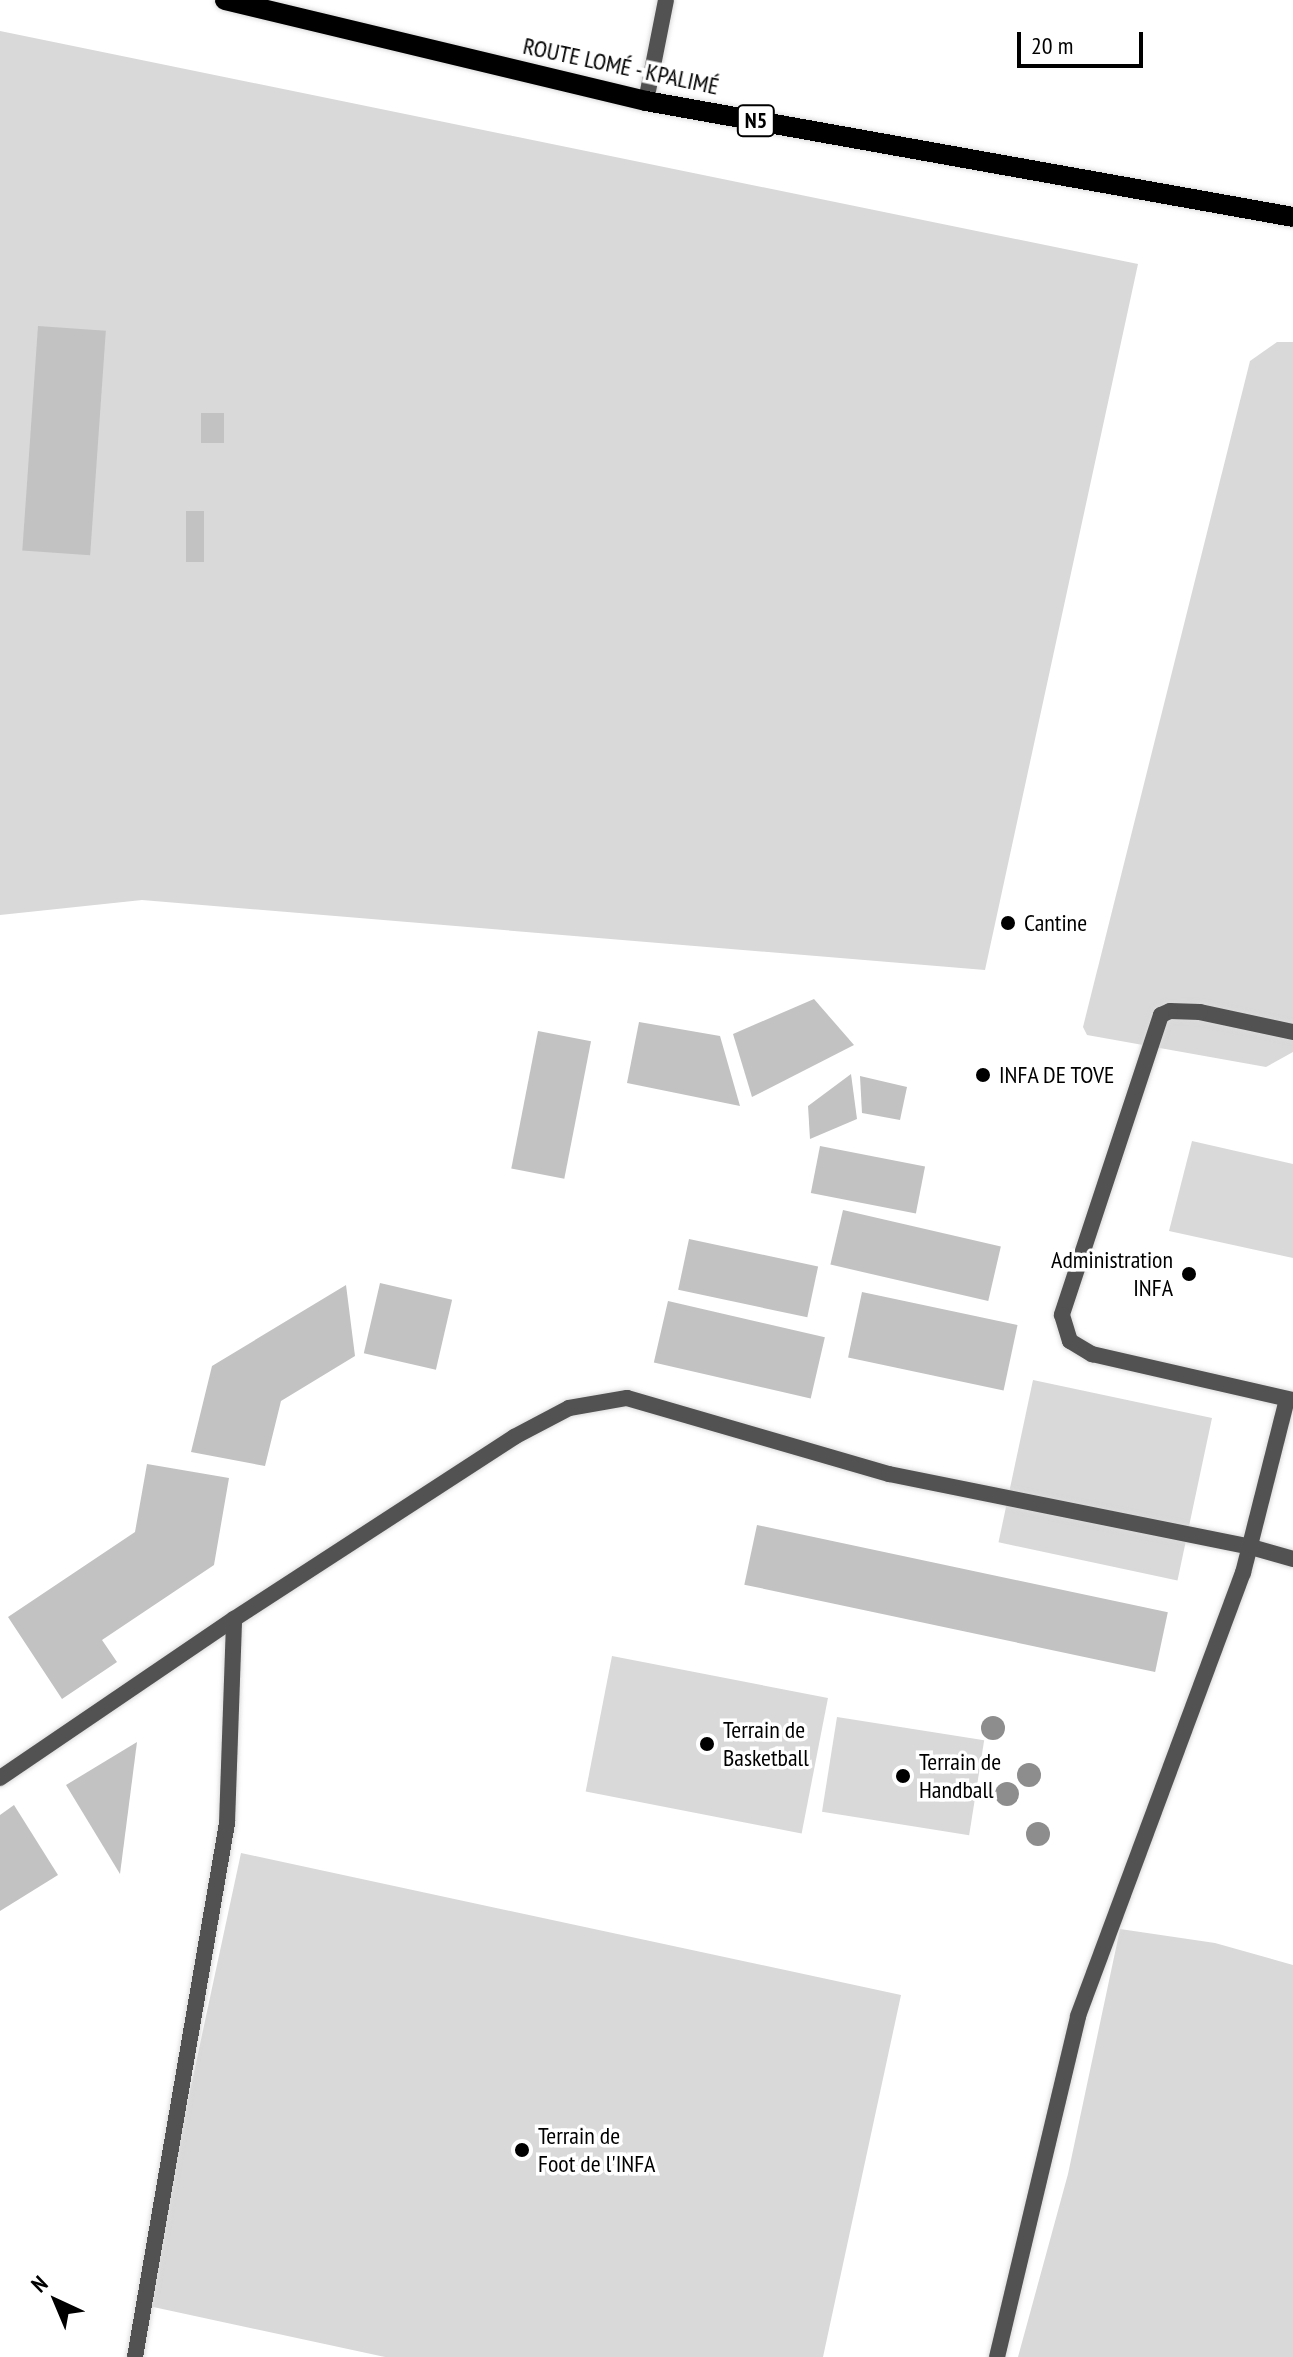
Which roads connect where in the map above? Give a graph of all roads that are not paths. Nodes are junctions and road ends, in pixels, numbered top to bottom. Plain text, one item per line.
1 (225, 0) edge
2 (666, 0) edge
3 (646, 101) junction
4 (1293, 217) edge
5 (1293, 1032) edge
6 (1290, 1399) edge
7 (1251, 1547) junction
8 (1293, 1559) edge
9 (234, 1619) junction
10 (0, 1778) edge
11 (135, 2357) edge
12 (997, 2357) edge

1 - 3 main road, ROUTE LOMÉ - KPALIMÉ / N5
2 - 3 street
3 - 4 main road, ROUTE LOMÉ - KPALIMÉ / N5
5 - 6 street
6 - 7 street
7 - 8 street
7 - 9 street
7 - 12 street
9 - 10 street
9 - 11 street

